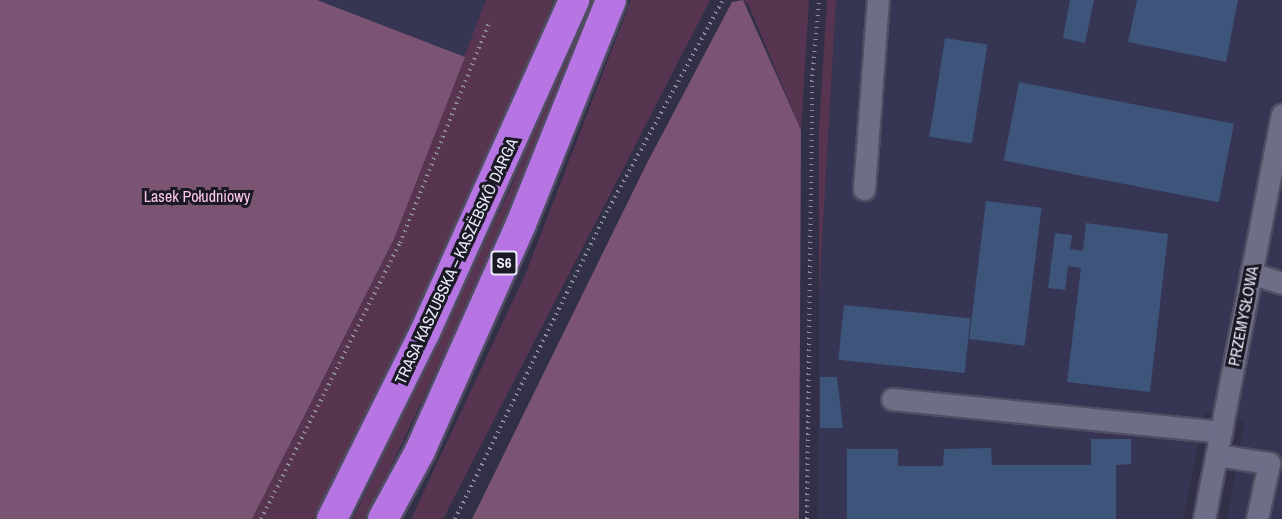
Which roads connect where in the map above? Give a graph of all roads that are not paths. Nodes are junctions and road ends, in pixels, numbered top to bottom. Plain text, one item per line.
1 (574, 0) edge
2 (611, 0) edge
3 (878, 0) edge
4 (1282, 114) edge
5 (864, 189) dead end
6 (1251, 273) junction
7 (1282, 283) edge
8 (892, 399) dead end
9 (1221, 432) junction
10 (1216, 455) junction
11 (332, 519) edge
12 (383, 519) edge
13 (1204, 519) edge
14 (1257, 519) edge

1 - 11 highway, TRASA KASZUBSKA – KASZËBSKÔ DARGA / S6
2 - 12 highway, S6
3 - 5 street
4 - 6 street, PRZEMYSŁOWA
6 - 7 street
6 - 9 street, PRZEMYSŁOWA
8 - 9 street
9 - 10 street, PRZEMYSŁOWA
10 - 13 street, PRZEMYSŁOWA
10 - 14 street

